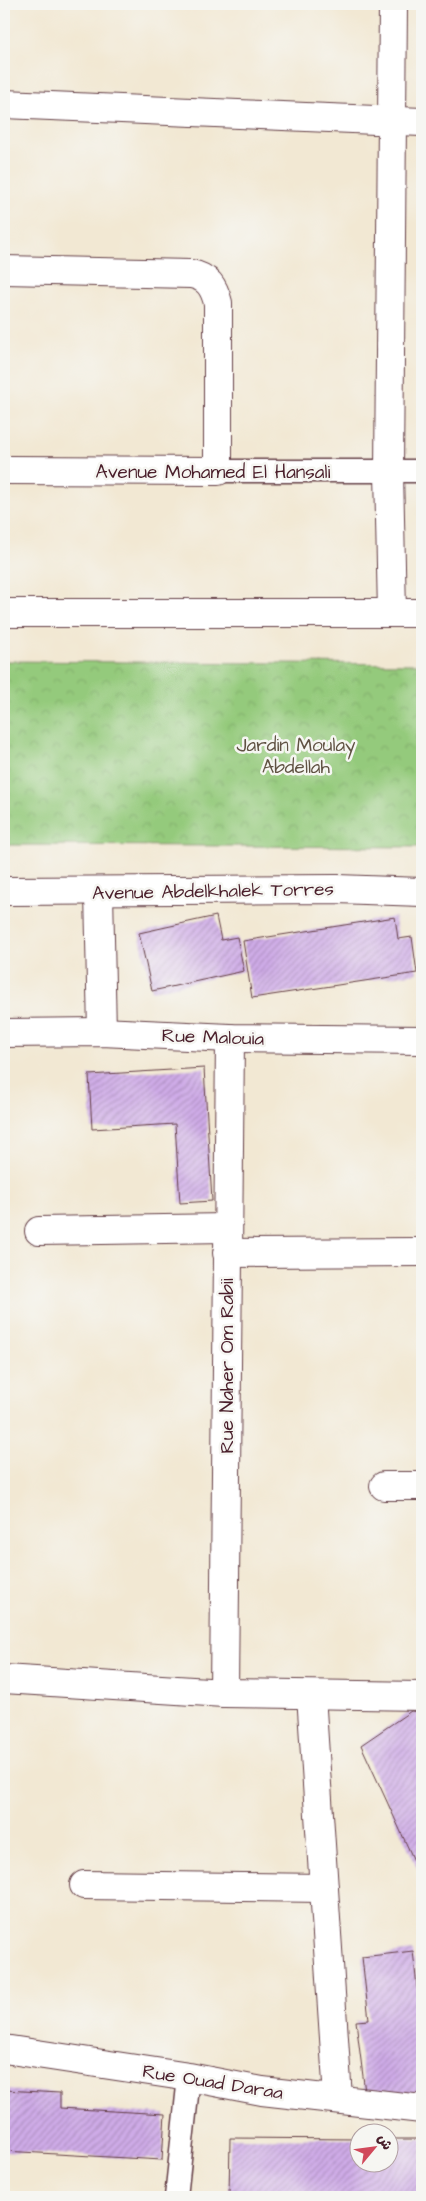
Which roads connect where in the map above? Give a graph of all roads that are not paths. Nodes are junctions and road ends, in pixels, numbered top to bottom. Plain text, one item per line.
1 (393, 4) edge
2 (4, 104) edge
3 (391, 121) junction
4 (422, 122) edge
5 (4, 270) edge
6 (4, 470) edge
7 (218, 471) junction
8 (389, 471) junction
9 (422, 471) edge
10 (4, 613) edge
11 (392, 613) junction
12 (422, 614) edge
13 (4, 892) edge
14 (99, 892) junction
15 (422, 892) edge
16 (102, 1032) junction
17 (4, 1034) edge
18 (230, 1038) junction
19 (422, 1040) edge
20 (39, 1231) dead end
21 (227, 1241) junction
22 (422, 1252) edge
23 (384, 1486) dead end
24 (422, 1486) edge
25 (4, 1679) edge
26 (224, 1693) junction
27 (311, 1695) junction
28 (422, 1696) edge
29 (84, 1885) dead end
30 (324, 1888) junction
31 (4, 2049) edge
32 (189, 2077) junction
33 (338, 2098) junction
34 (422, 2109) edge
35 (176, 2197) edge

1 - 3 street
2 - 3 street
3 - 4 street
3 - 8 street
5 - 7 street
6 - 7 street, Avenue Mohamed El Hansali
7 - 8 street, Avenue Mohamed El Hansali
8 - 9 street, Avenue Mohamed El Hansali
8 - 11 street
10 - 11 street
11 - 12 street
13 - 14 street, Avenue Abdelkhalek Torres
14 - 15 street, Avenue Abdelkhalek Torres
14 - 16 street
16 - 17 street, Rue Malouia
16 - 18 street, Rue Malouia
18 - 19 street, Rue Malouia
18 - 21 street, Rue Naher Om Rabii
20 - 21 street
21 - 22 street
21 - 26 street, Rue Naher Om Rabii
23 - 24 street
25 - 26 street
26 - 27 street
27 - 28 street
27 - 30 street
29 - 30 street
30 - 33 street
31 - 32 street, Rue Ouad Daraa
32 - 33 street, Rue Ouad Daraa
32 - 35 street
33 - 34 street, Rue Ouad Daraa

